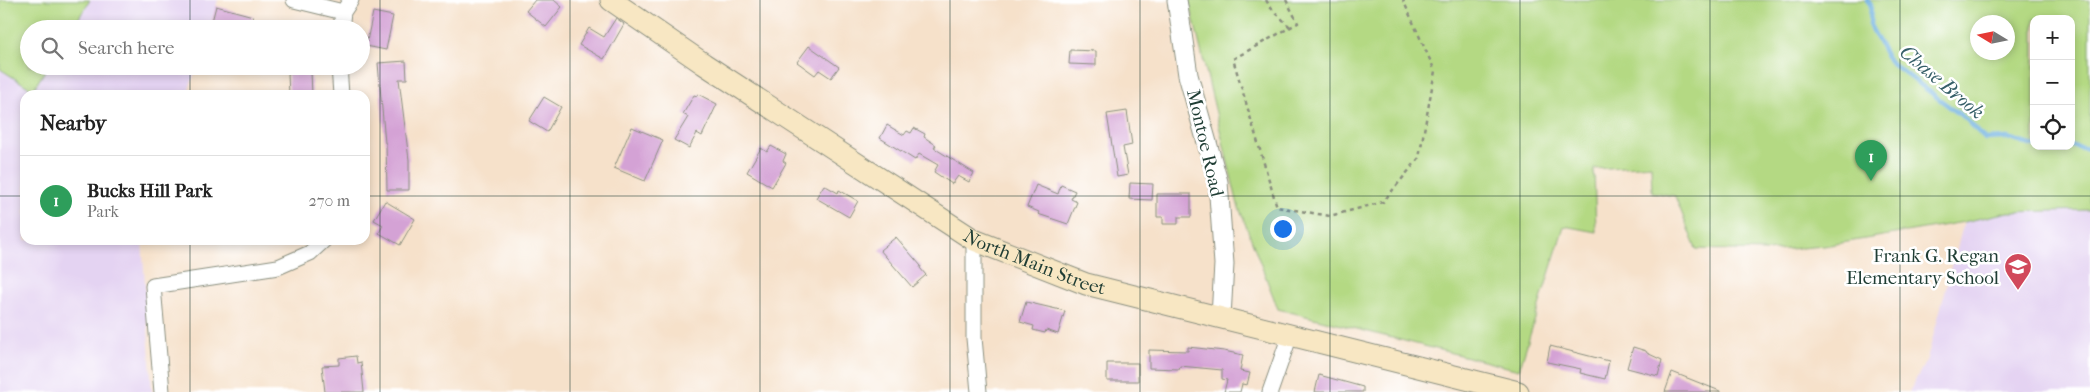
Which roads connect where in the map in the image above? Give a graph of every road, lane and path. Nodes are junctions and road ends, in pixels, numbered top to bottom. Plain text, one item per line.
1 (294, 0) edge
2 (611, 0) edge
3 (1177, 0) edge
4 (1266, 0) edge
5 (1286, 0) edge
6 (1403, 0) edge
7 (347, 6) edge
8 (343, 20) edge
9 (1290, 27) junction
10 (340, 75) edge
11 (341, 90) edge
12 (974, 240) junction
13 (319, 245) edge
14 (1221, 318) junction
15 (1290, 335) junction
16 (162, 392) edge
17 (978, 392) edge
18 (1270, 392) edge
19 (1518, 392) edge

1 - 7 street
2 - 12 main road, North Main Street
3 - 14 street, Montoe Road
4 - 9 path
5 - 9 path
6 - 9 path
7 - 8 street
10 - 11 street
12 - 14 main road, North Main Street
12 - 17 street
13 - 16 street
14 - 15 main road, North Main Street
15 - 18 street
15 - 19 main road, North Main Street

